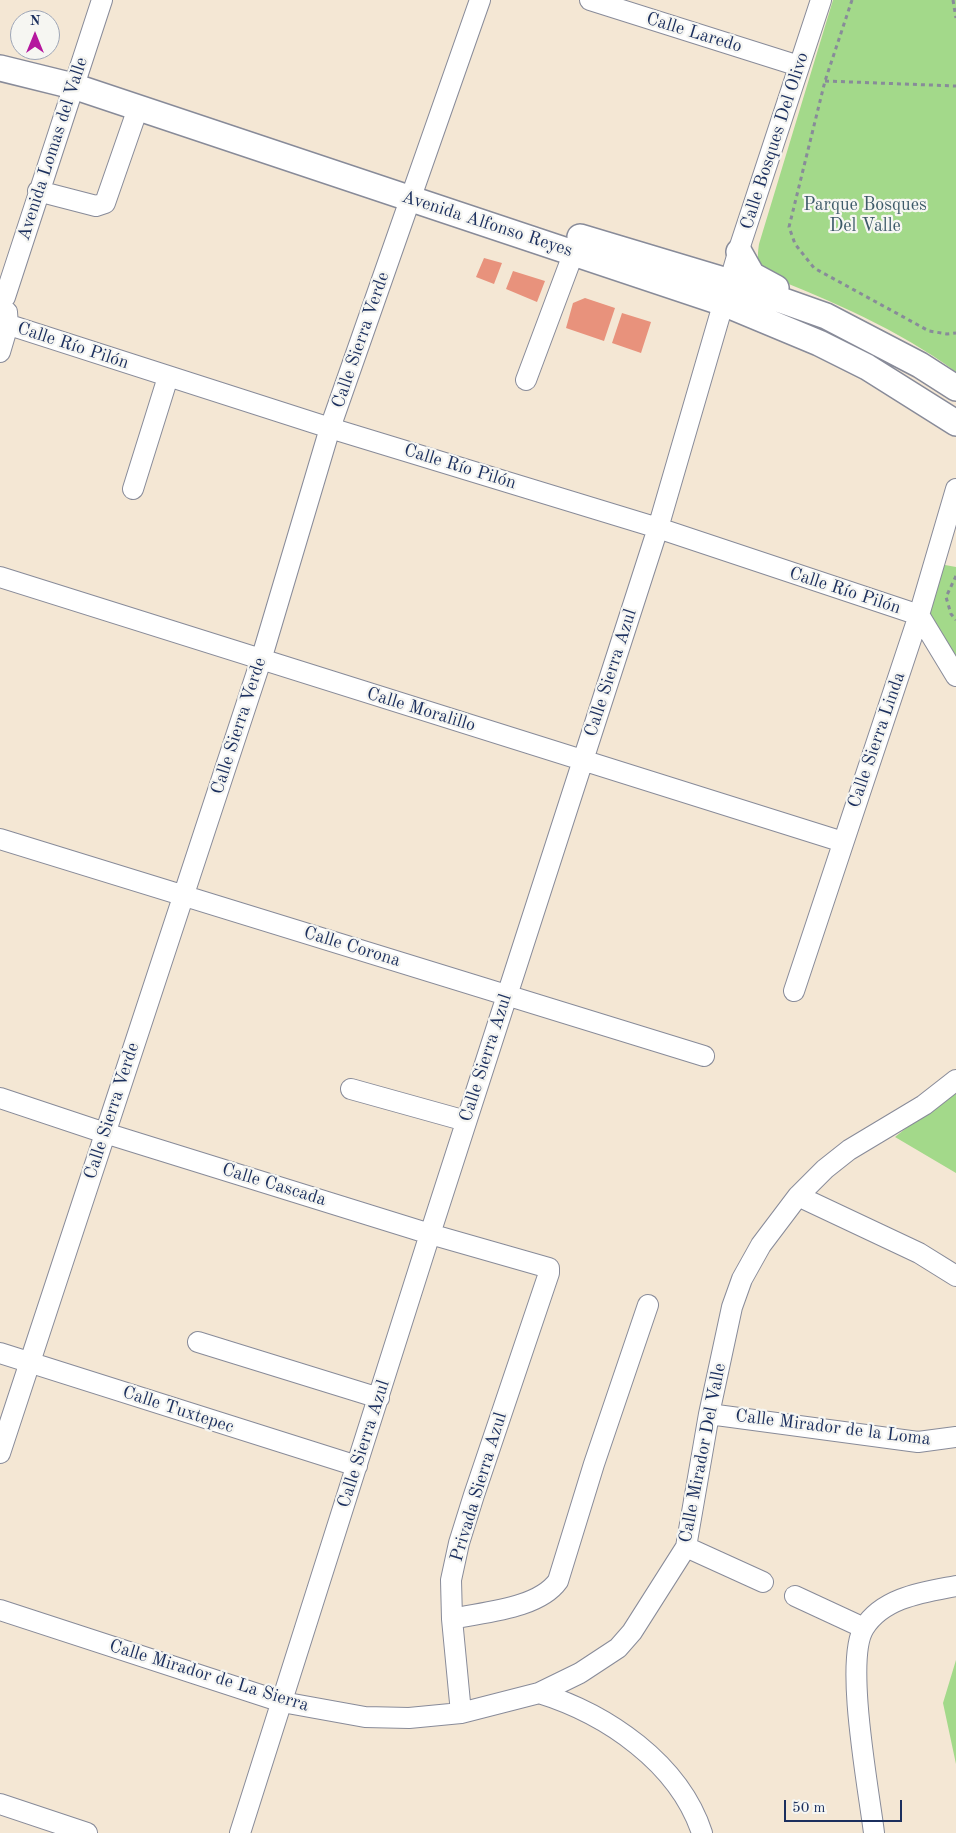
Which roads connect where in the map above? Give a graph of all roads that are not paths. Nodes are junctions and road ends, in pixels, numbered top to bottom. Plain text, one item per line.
1 (102, 0) edge
2 (480, 0) edge
3 (590, 0) edge
4 (821, 0) edge
5 (0, 51) edge
6 (799, 66) junction
7 (0, 68) edge
8 (76, 78) junction
9 (138, 108) junction
10 (38, 191) junction
11 (413, 191) junction
12 (576, 244) junction
13 (739, 252) junction
14 (727, 292) junction
15 (2, 301) edge
16 (826, 316) junction
17 (4, 323) edge
18 (0, 352) edge
19 (168, 377) junction
20 (526, 380) dead end
21 (956, 388) edge
22 (956, 423) edge
23 (330, 428) junction
24 (956, 489) edge
25 (134, 490) dead end
26 (658, 528) junction
27 (0, 577) edge
28 (919, 615) junction
29 (261, 660) junction
30 (956, 676) edge
31 (583, 760) junction
32 (0, 839) edge
33 (842, 842) junction
34 (182, 896) junction
35 (794, 991) dead end
36 (507, 994) junction
37 (704, 1056) dead end
38 (956, 1080) edge
39 (351, 1089) dead end
40 (0, 1098) edge
41 (466, 1121) junction
42 (105, 1133) junction
43 (798, 1196) junction
44 (430, 1234) junction
45 (549, 1268) joint
46 (956, 1276) edge
47 (648, 1306) dead end
48 (198, 1342) dead end
49 (0, 1354) edge
50 (28, 1362) junction
51 (379, 1398) junction
52 (709, 1414) junction
53 (956, 1437) edge
54 (0, 1453) edge
55 (357, 1466) junction
56 (686, 1547) junction
57 (763, 1582) dead end
58 (956, 1586) edge
59 (795, 1596) dead end
60 (0, 1610) edge
61 (452, 1618) junction
62 (864, 1628) junction
63 (539, 1693) junction
64 (282, 1702) junction
65 (461, 1713) junction
66 (0, 1804) edge
67 (87, 1833) edge
68 (240, 1833) edge
69 (702, 1833) edge
70 (874, 1833) edge

1 - 8 street, Avenida Lomas del Valle
2 - 11 street, Calle Sierra Verde
3 - 6 street, Calle Laredo
4 - 6 street, Calle Bosques Del Olivo
5 - 8 main road, Avenida Alfonso Reyes
6 - 13 street, Calle Bosques Del Olivo
7 - 8 main road, Avenida Alfonso Reyes
8 - 9 main road, Avenida Alfonso Reyes
8 - 10 street, Avenida Lomas del Valle
8 - 11 main road, Avenida Alfonso Reyes
9 - 10 street
9 - 11 main road, Avenida Alfonso Reyes
10 - 15 street, Avenida Lomas del Valle
11 - 12 main road, Avenida Alfonso Reyes
11 - 23 street, Calle Sierra Verde
12 - 14 main road, Avenida Alfonso Reyes
12 - 20 street
13 - 14 street, Calle Bosques Del Olivo
13 - 16 main road
14 - 16 main road, Avenida Alfonso Reyes
14 - 22 main road, Avenida Alfonso Reyes
14 - 26 street, Calle Sierra Azul
15 - 17 street, Avenida Lomas del Valle
16 - 21 main road, Avenida Alfonso Reyes
17 - 18 street, Avenida Lomas del Valle
17 - 19 street, Calle Río Pilón
19 - 23 street, Calle Río Pilón
19 - 25 street
23 - 26 street, Calle Río Pilón
23 - 29 street, Calle Sierra Verde
24 - 28 street, Calle Sierra Linda
26 - 28 street, Calle Río Pilón
26 - 31 street, Calle Sierra Azul
27 - 29 street, Calle Moralillo
28 - 30 street
28 - 33 street, Calle Sierra Linda
29 - 31 street, Calle Moralillo
29 - 34 street, Calle Sierra Verde
31 - 33 street, Calle Moralillo
31 - 36 street, Calle Sierra Azul
32 - 34 street, Calle Corona
33 - 35 street, Calle Sierra Linda
34 - 36 street, Calle Corona
34 - 42 street, Calle Sierra Verde
36 - 37 street, Calle Corona
36 - 41 street, Calle Sierra Azul
38 - 43 street
39 - 41 street
40 - 42 street, Calle Cascada
41 - 44 street, Calle Sierra Azul
42 - 44 street, Calle Cascada
42 - 50 street, Calle Sierra Verde
43 - 46 street
43 - 52 street, Calle Mirador Del Valle
44 - 45 street, Calle Cascada
44 - 51 street, Calle Sierra Azul
45 - 61 street, Privada Sierra Azul
47 - 61 street
48 - 51 street
49 - 50 street, Calle Tuxtepec
50 - 54 street, Calle Sierra Verde
50 - 55 street, Calle Tuxtepec
51 - 55 street, Calle Sierra Azul
52 - 53 street, Calle Mirador de la Loma
52 - 56 street, Calle Mirador Del Valle
55 - 64 street, Calle Sierra Azul
56 - 57 street
56 - 63 street, Calle Mirador Del Valle
58 - 62 street
59 - 62 street
60 - 64 street, Calle Mirador de La Sierra
61 - 65 street, Privada Sierra Azul
62 - 70 street
63 - 65 street, Calle Mirador de La Sierra
63 - 69 street
64 - 65 street, Calle Mirador de La Sierra
64 - 68 street, Calle Sierra Azul
66 - 67 street

